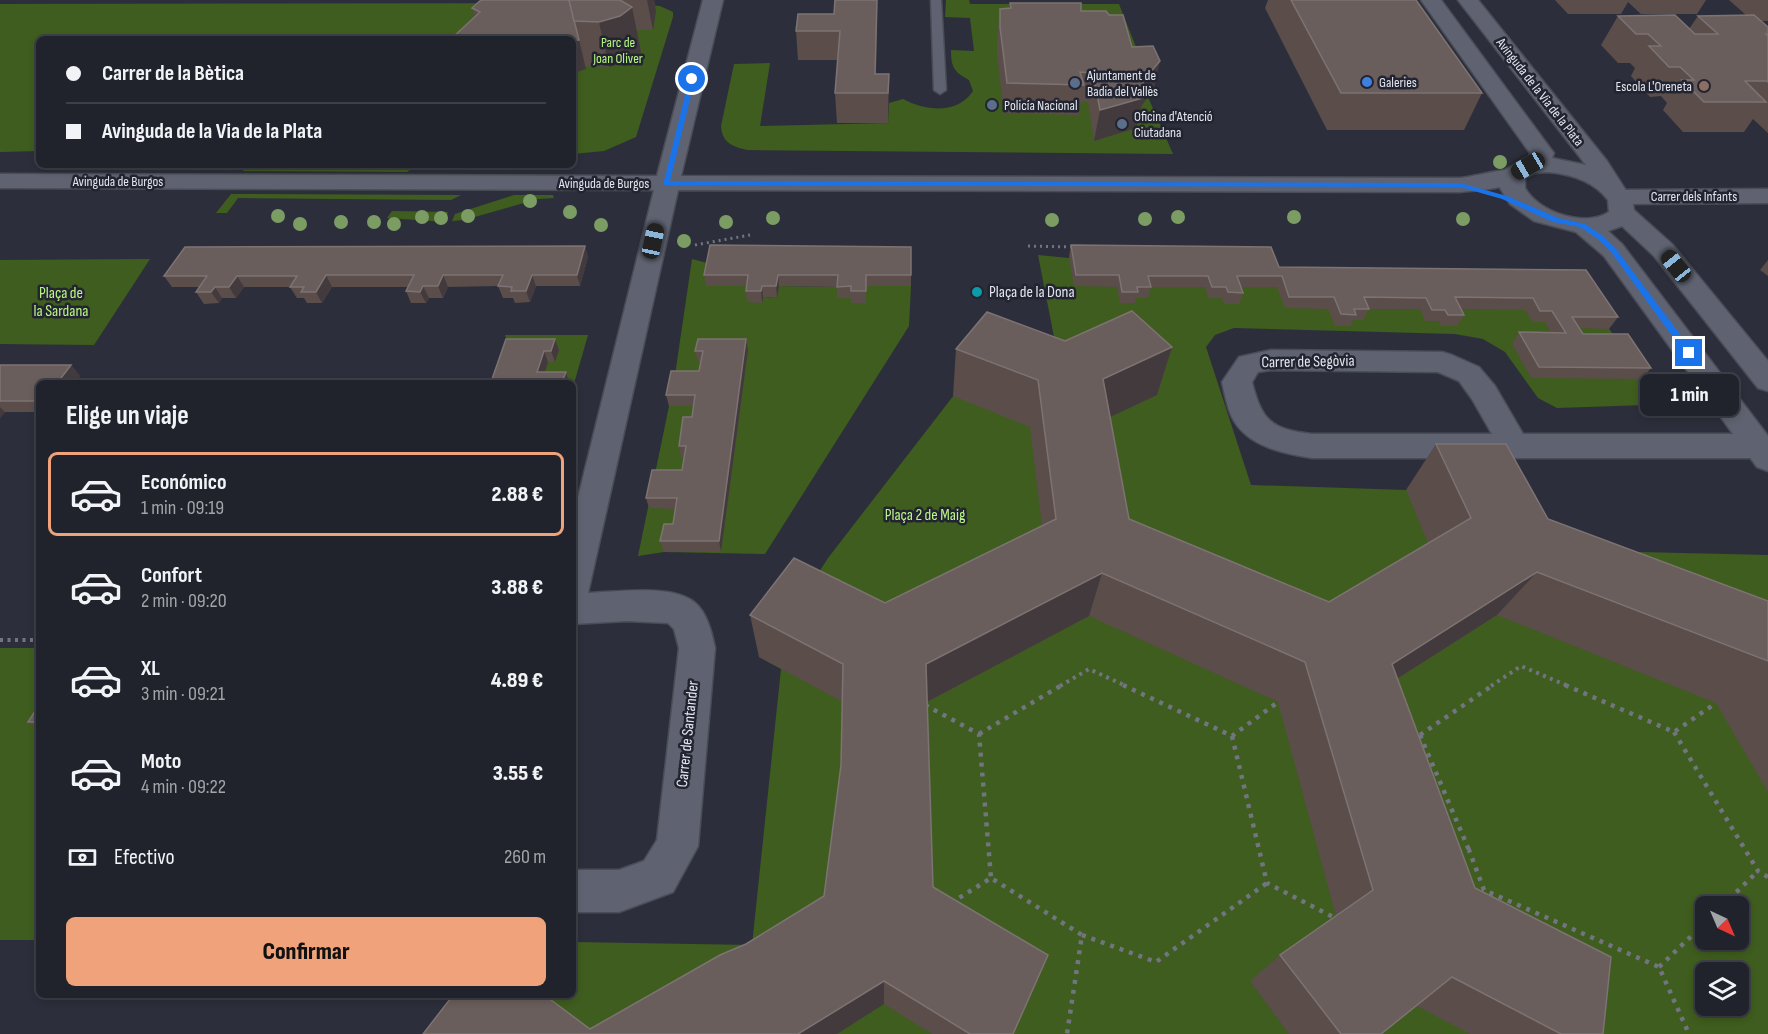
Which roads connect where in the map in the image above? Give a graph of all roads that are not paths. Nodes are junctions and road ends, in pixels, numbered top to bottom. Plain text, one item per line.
1 (713, 0) edge
2 (936, 0) edge
3 (1431, 0) edge
4 (1468, 0) edge
5 (940, 90) dead end
6 (1520, 171) junction
7 (0, 181) edge
8 (665, 183) junction
9 (1460, 185) junction
10 (1768, 196) edge
11 (1617, 198) junction
12 (1529, 208) junction
13 (1583, 225) junction
14 (1768, 381) edge
15 (1513, 445) junction
16 (1763, 452) edge
17 (576, 576) edge
18 (576, 609) edge
19 (576, 891) edge

1 - 8 street
2 - 5 lane
3 - 6 street, Avinguda de la Via de la Plata
4 - 11 street, Avinguda de la Via de la Plata
6 - 9 street, Avinguda de Burgos
6 - 11 street, Avinguda de Burgos
6 - 12 street
7 - 8 street, Avinguda de Burgos
8 - 9 street, Avinguda de Burgos
8 - 17 street
9 - 12 street, Avinguda de Burgos
10 - 11 street, Carrer dels Infants
11 - 13 street
11 - 14 street, Avinguda de la Via de la Plata
12 - 13 street, Avinguda de Burgos
13 - 16 street
15 - 15 street, Carrer de Segòvia
15 - 16 street, Carrer de Segòvia
18 - 19 street, Carrer de Santander

